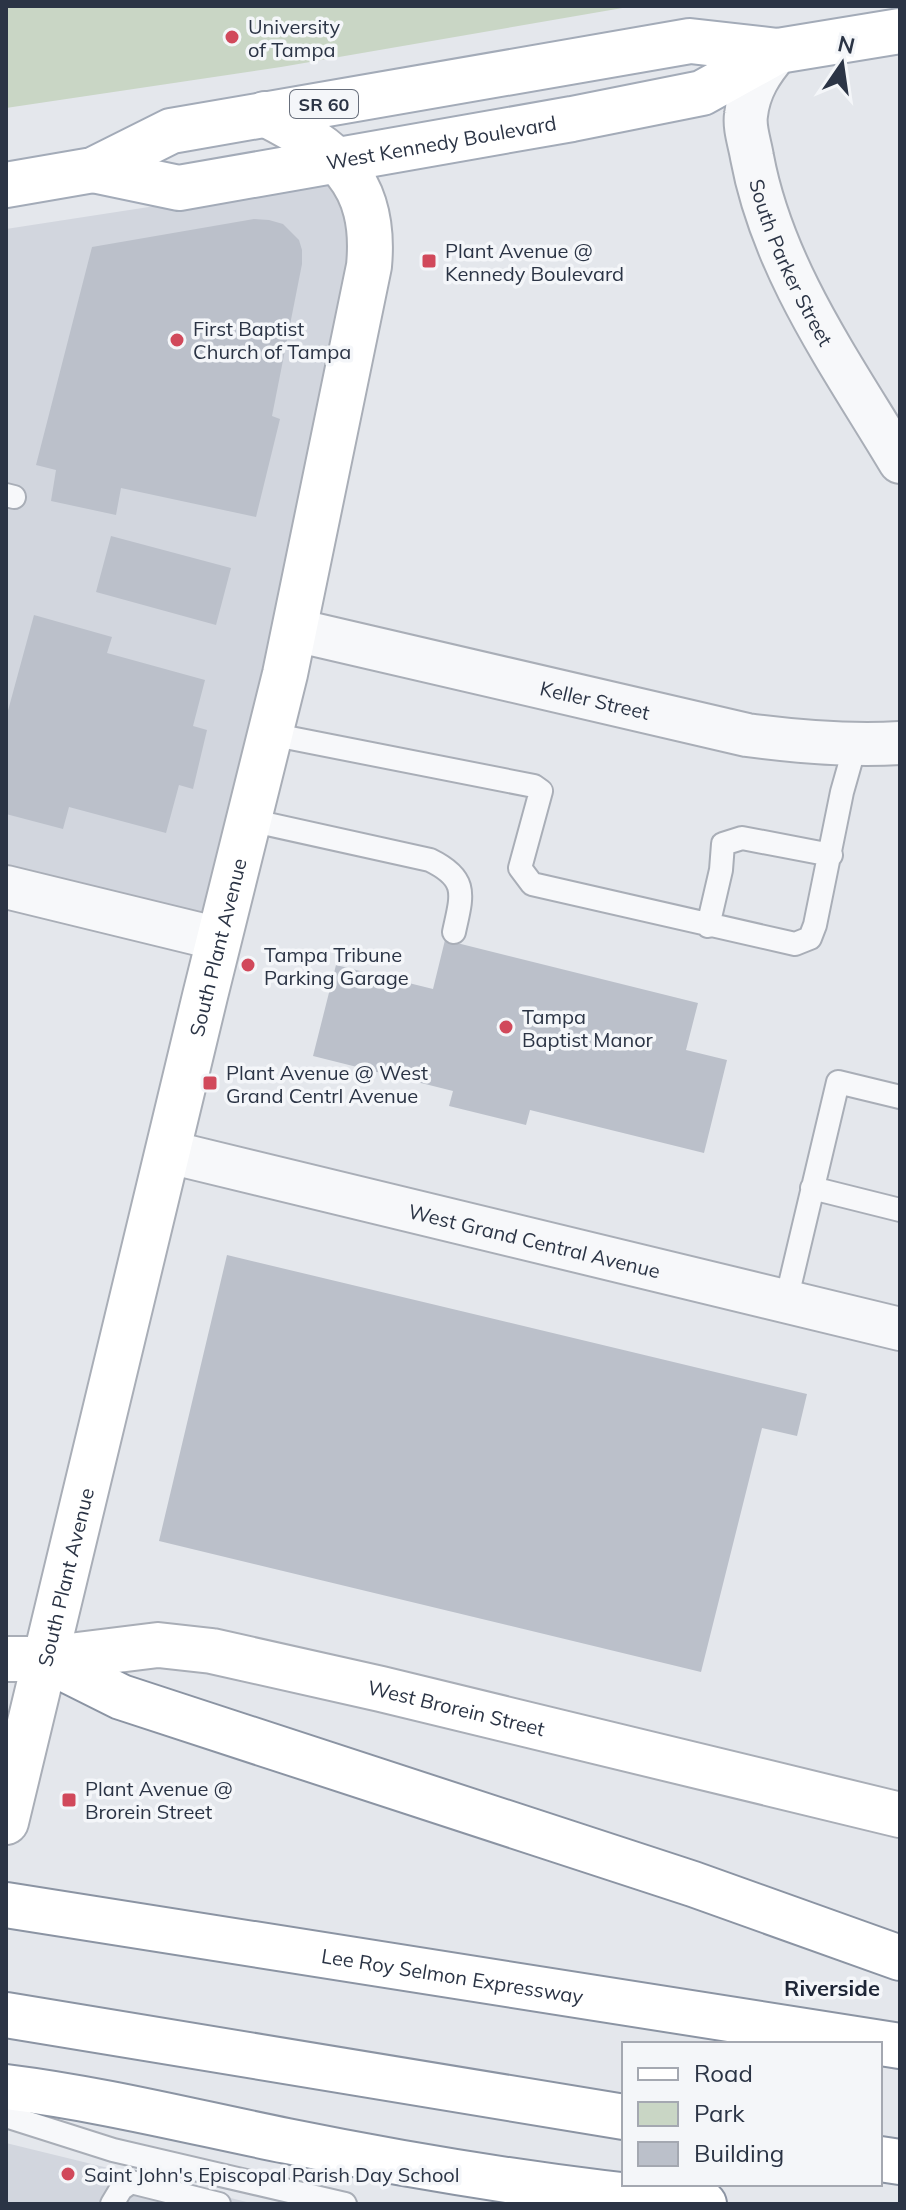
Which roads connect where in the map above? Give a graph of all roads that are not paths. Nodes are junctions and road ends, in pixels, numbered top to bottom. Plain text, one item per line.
1 (900, 31) edge
2 (778, 51) junction
3 (265, 114) junction
4 (337, 159) junction
5 (93, 170) junction
6 (6, 185) edge
7 (900, 462) edge
8 (295, 630) junction
9 (270, 734) junction
10 (900, 743) edge
11 (855, 746) junction
12 (249, 820) junction
13 (831, 855) junction
14 (6, 887) edge
15 (708, 926) junction
16 (454, 932) dead end
17 (219, 939) junction
18 (900, 1097) edge
19 (169, 1152) junction
20 (812, 1188) junction
21 (900, 1210) edge
22 (786, 1301) junction
23 (900, 1329) edge
24 (26, 1659) edge
25 (900, 1815) edge
26 (6, 1822) edge
27 (6, 1905) edge
28 (900, 1958) edge
29 (6, 2015) edge
30 (874, 2042) edge
31 (6, 2087) edge
32 (6, 2116) edge
33 (622, 2117) edge
34 (112, 2204) edge
35 (219, 2204) edge
36 (345, 2204) edge
37 (704, 2204) edge

1 - 2 main road, West Kennedy Boulevard / SR 60
2 - 3 main road, West Kennedy Boulevard / SR 60
2 - 4 main road, West Kennedy Boulevard / SR 60
2 - 7 street, South Parker Street
3 - 4 main road, South Plant Avenue
3 - 5 main road, West Kennedy Boulevard / SR 60
4 - 5 main road, West Kennedy Boulevard / SR 60
4 - 8 main road, South Plant Avenue
5 - 6 main road, West Kennedy Boulevard / SR 60
8 - 9 main road, South Plant Avenue
8 - 11 street, Keller Street
9 - 12 main road, South Plant Avenue
9 - 15 lane
10 - 11 street, Keller Street
11 - 13 lane
12 - 16 lane
12 - 17 main road, South Plant Avenue
13 - 15 lane
13 - 15 lane
14 - 17 street
17 - 19 main road, South Plant Avenue
18 - 20 lane
19 - 22 street, West Grand Central Avenue
19 - 24 main road, South Plant Avenue
20 - 21 lane
20 - 22 lane
22 - 23 street, West Grand Central Avenue
24 - 25 main road, West Brorein Street
24 - 26 main road, South Plant Avenue
24 - 28 main road
27 - 30 main road, Lee Roy Selmon Expressway
29 - 33 main road
31 - 37 main road
32 - 36 lane
34 - 35 lane

